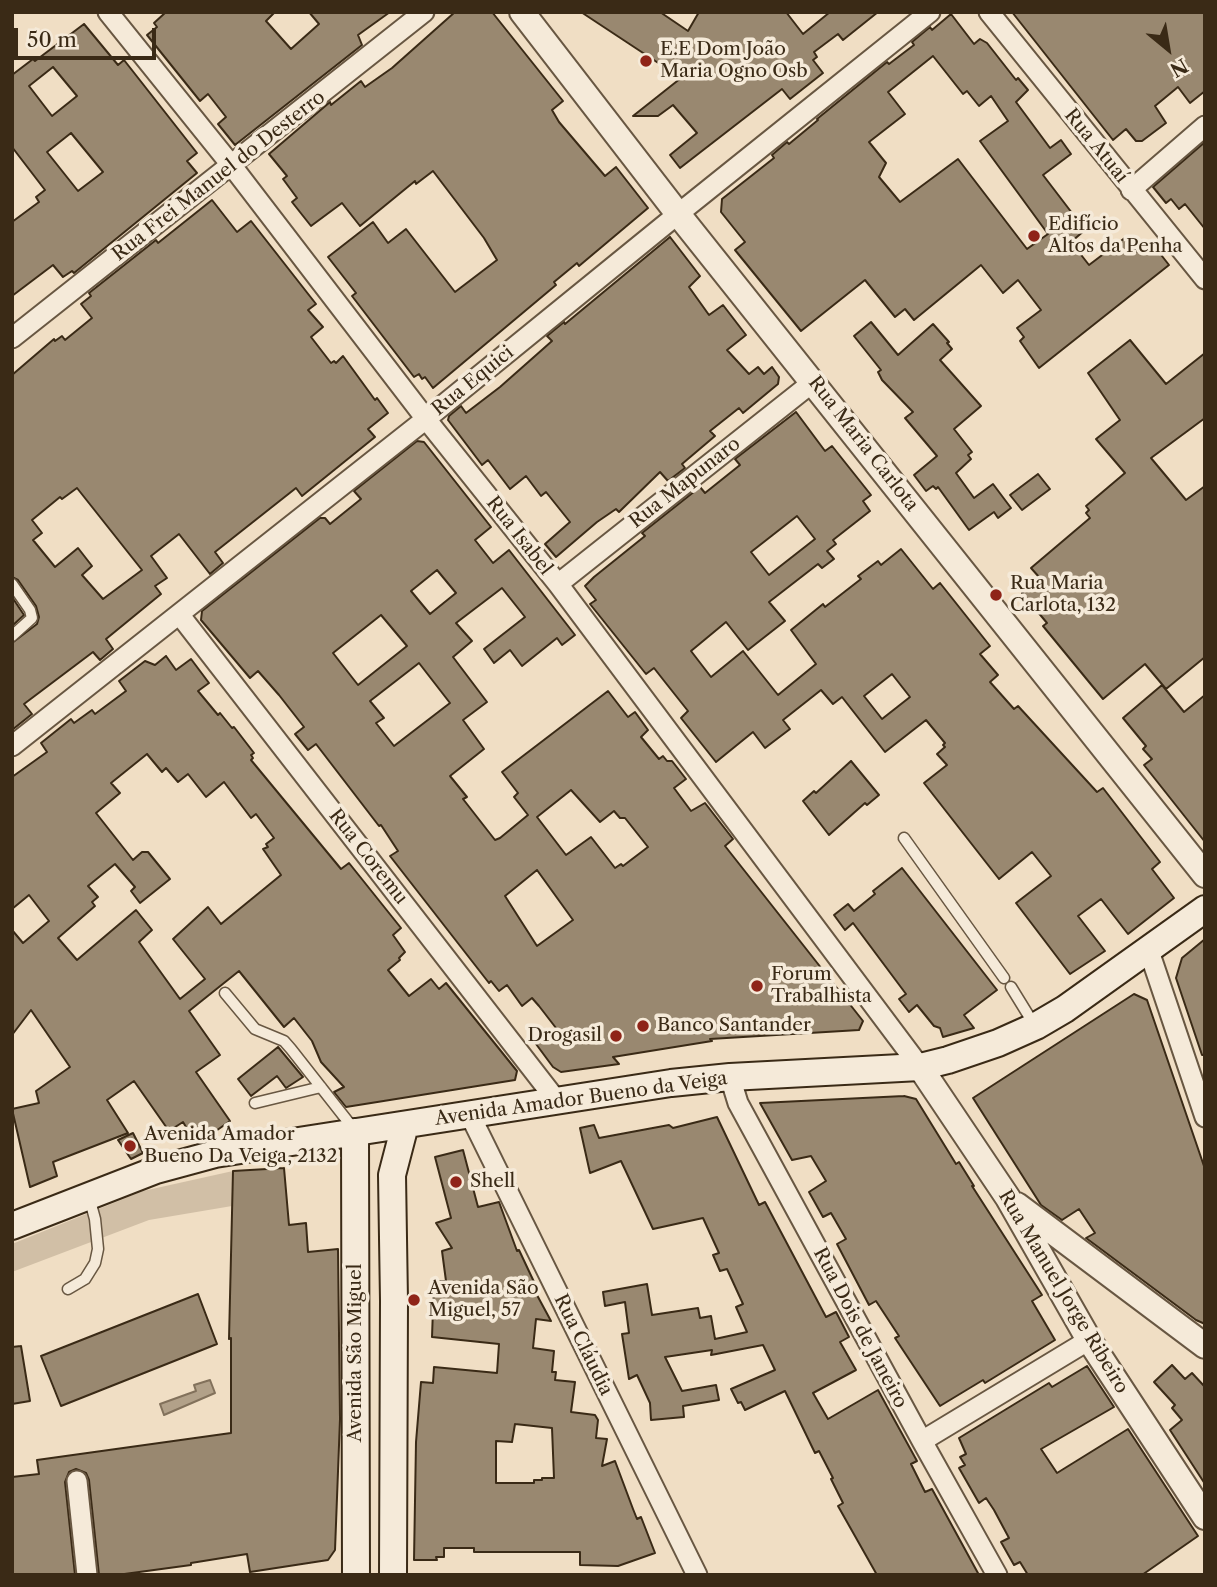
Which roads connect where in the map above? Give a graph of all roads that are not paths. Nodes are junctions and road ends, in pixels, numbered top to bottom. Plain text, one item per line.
1 (108, 12) edge
2 (424, 12) edge
3 (522, 12) edge
4 (930, 12) edge
5 (989, 12) edge
6 (1205, 126) edge
7 (232, 166) junction
8 (1131, 190) junction
9 (678, 214) junction
10 (1205, 279) edge
11 (12, 338) edge
12 (813, 382) junction
13 (426, 419) junction
14 (12, 584) edge
15 (558, 584) junction
16 (179, 614) junction
17 (12, 636) edge
18 (12, 746) edge
19 (904, 838) dead end
20 (1205, 875) edge
21 (1205, 909) edge
22 (1149, 951) junction
23 (1004, 978) dead end
24 (1011, 987) dead end
25 (225, 993) dead end
26 (1036, 1026) junction
27 (920, 1067) junction
28 (730, 1077) junction
29 (321, 1087) junction
30 (557, 1101) junction
31 (255, 1102) dead end
32 (470, 1115) junction
33 (1205, 1116) edge
34 (405, 1125) junction
35 (365, 1130) junction
36 (392, 1175) junction
37 (89, 1196) junction
38 (1008, 1198) junction
39 (12, 1226) edge
40 (68, 1289) dead end
41 (1089, 1340) junction
42 (1205, 1346) edge
43 (922, 1441) junction
44 (78, 1481) dead end
45 (1205, 1517) edge
46 (88, 1575) edge
47 (356, 1575) edge
48 (393, 1575) edge
49 (697, 1575) edge
50 (997, 1575) edge

1 - 7 street, Rua Isabel
2 - 7 street, Rua Frei Manuel do Desterro
3 - 9 street, Rua Maria Carlota
4 - 9 street, Rua Equici
5 - 8 street, Rua Atuaí
6 - 8 street
7 - 11 street, Rua Frei Manuel do Desterro
7 - 13 street, Rua Isabel
8 - 10 street, Rua Atuaí
9 - 12 street, Rua Maria Carlota
9 - 13 street, Rua Equici
12 - 15 street, Rua Mapunaro
12 - 20 street, Rua Maria Carlota
13 - 15 street, Rua Isabel
13 - 16 street, Rua Equici
14 - 17 lane
15 - 27 street, Rua Isabel
16 - 18 street, Rua Equici
16 - 30 street, Rua Coremu
19 - 23 lane
21 - 22 main road, Avenida Amador Bueno da Veiga
22 - 26 main road, Avenida Amador Bueno da Veiga
22 - 33 street
24 - 26 lane
25 - 29 lane
26 - 27 main road, Avenida Amador Bueno da Veiga
27 - 28 main road, Avenida Amador Bueno da Veiga
27 - 38 street, Rua Manuel Jorge Ribeiro
28 - 30 main road, Avenida Amador Bueno da Veiga
28 - 43 street, Rua Dois de Janeiro
29 - 31 lane
29 - 35 lane
30 - 32 main road, Avenida Amador Bueno da Veiga
32 - 34 main road, Avenida Amador Bueno da Veiga
32 - 49 street, Rua Cláudia
34 - 35 main road, Avenida Amador Bueno da Veiga
34 - 36 main road, Avenida São Miguel
35 - 36 main road, Avenida São Miguel
35 - 37 main road, Avenida Amador Bueno da Veiga
35 - 47 main road, Avenida São Miguel
36 - 48 main road, Avenida São Miguel
37 - 39 main road, Avenida Amador Bueno da Veiga
37 - 40 lane
38 - 41 street, Rua Manuel Jorge Ribeiro
38 - 42 street
41 - 43 street
41 - 45 street, Rua Manuel Jorge Ribeiro
43 - 50 street, Rua Dois de Janeiro
44 - 46 street

